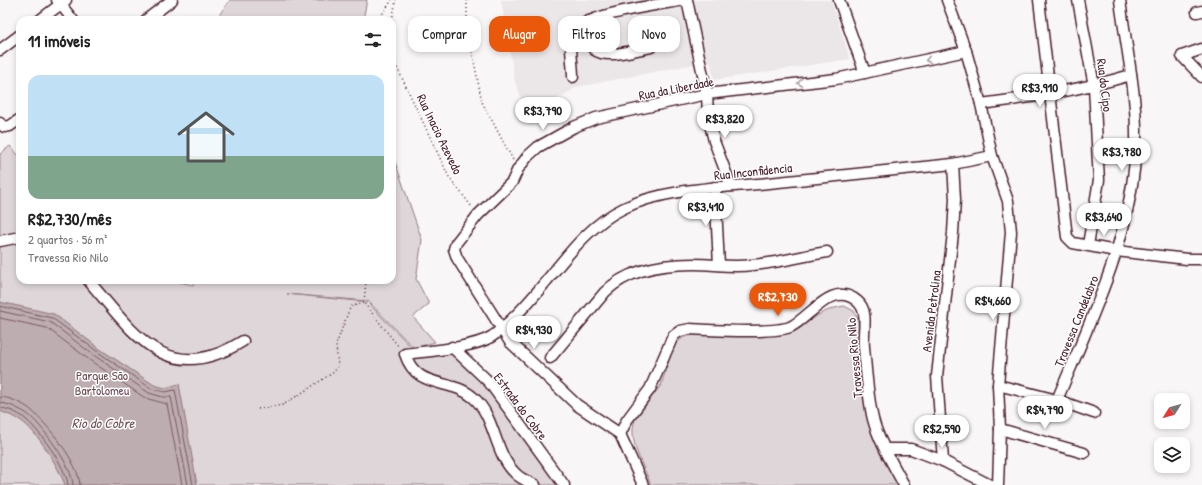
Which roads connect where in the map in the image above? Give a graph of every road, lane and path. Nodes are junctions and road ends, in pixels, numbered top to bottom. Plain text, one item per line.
1 (172, 0) edge
2 (392, 0) edge
3 (396, 0) edge
4 (467, 0) edge
5 (686, 0) edge
6 (839, 0) edge
7 (947, 0) edge
8 (1039, 0) edge
9 (1078, 0) edge
10 (1120, 0) edge
11 (61, 1) edge
12 (44, 16) edge
13 (70, 16) edge
14 (151, 16) edge
15 (381, 16) edge
16 (393, 16) edge
17 (604, 16) edge
18 (16, 38) edge
19 (1202, 49) edge
20 (0, 50) edge
21 (628, 51) edge
22 (966, 51) junction
23 (573, 52) edge
24 (597, 52) edge
25 (396, 65) edge
26 (865, 73) junction
27 (1131, 75) junction
28 (574, 77) dead end
29 (1202, 77) edge
30 (1094, 86) junction
31 (707, 94) junction
32 (1049, 95) junction
33 (981, 104) junction
34 (16, 122) edge
35 (0, 123) edge
36 (992, 156) junction
37 (953, 164) junction
38 (518, 169) junction
39 (731, 186) junction
40 (715, 187) junction
41 (478, 215) junction
42 (16, 238) edge
43 (0, 241) edge
44 (1088, 245) junction
45 (1116, 251) junction
46 (827, 252) dead end
47 (1202, 259) edge
48 (719, 265) junction
49 (91, 284) edge
50 (366, 284) edge
51 (364, 303) junction
52 (501, 329) junction
53 (243, 341) dead end
54 (452, 347) junction
55 (405, 354) junction
56 (550, 358) dead end
57 (998, 385) junction
58 (1057, 400) junction
59 (258, 408) dead end
60 (1094, 412) dead end
61 (1000, 429) junction
62 (620, 434) junction
63 (885, 449) junction
64 (1084, 453) dead end
65 (943, 461) junction
66 (535, 485) edge
67 (564, 485) edge
68 (643, 485) edge
69 (904, 485) edge
70 (990, 485) edge
71 (998, 485) edge

1 - 14 street
2 - 15 path
3 - 16 path
4 - 38 path
5 - 17 street
5 - 31 street
6 - 26 street
7 - 22 street
8 - 32 street
9 - 30 street, Rua do Cipo
10 - 27 street, Travessa Candelabro
11 - 12 street
11 - 13 street
18 - 20 street
19 - 29 street
21 - 24 street
22 -> 26 street, Rua da Liberdade
22 - 33 street
23 - 28 street
25 - 41 path, Rua Inacio Azevedo
26 -> 31 street, Rua da Liberdade
27 - 30 street
27 - 45 street, Travessa Candelabro
30 - 32 street
30 - 44 street, Rua do Cipo
31 - 38 street, Rua da Liberdade
31 - 39 street
32 - 33 street
32 - 44 street
33 - 36 street
34 - 35 street
36 - 37 street, Rua Inconfidencia
36 - 57 street
37 - 39 street, Rua Inconfidencia
37 - 65 street, Avenida Petrolina
38 - 41 street, Rua da Liberdade
39 - 40 street, Rua Inconfidencia
40 - 48 street
40 - 52 street, Rua Inconfidencia
41 - 52 street, Rua da Liberdade
42 - 43 street
44 - 45 street
45 - 47 street
45 - 58 street, Travessa Candelabro
46 - 48 street
48 - 56 street
49 - 53 street
50 - 51 path
51 - 55 path
51 - 59 path
52 - 54 street, Rua Inconfidencia
52 - 62 street
54 - 55 street, Rua Inconfidencia
54 - 67 street, Estrada do Cobre
55 - 66 street
57 - 58 street
57 - 61 street
58 - 60 street
61 - 64 street
61 - 71 street
62 - 63 street, Travessa Rio Nilo
62 - 68 street
63 - 65 street
63 - 69 street, Travessa Rio Nilo
65 - 70 street

